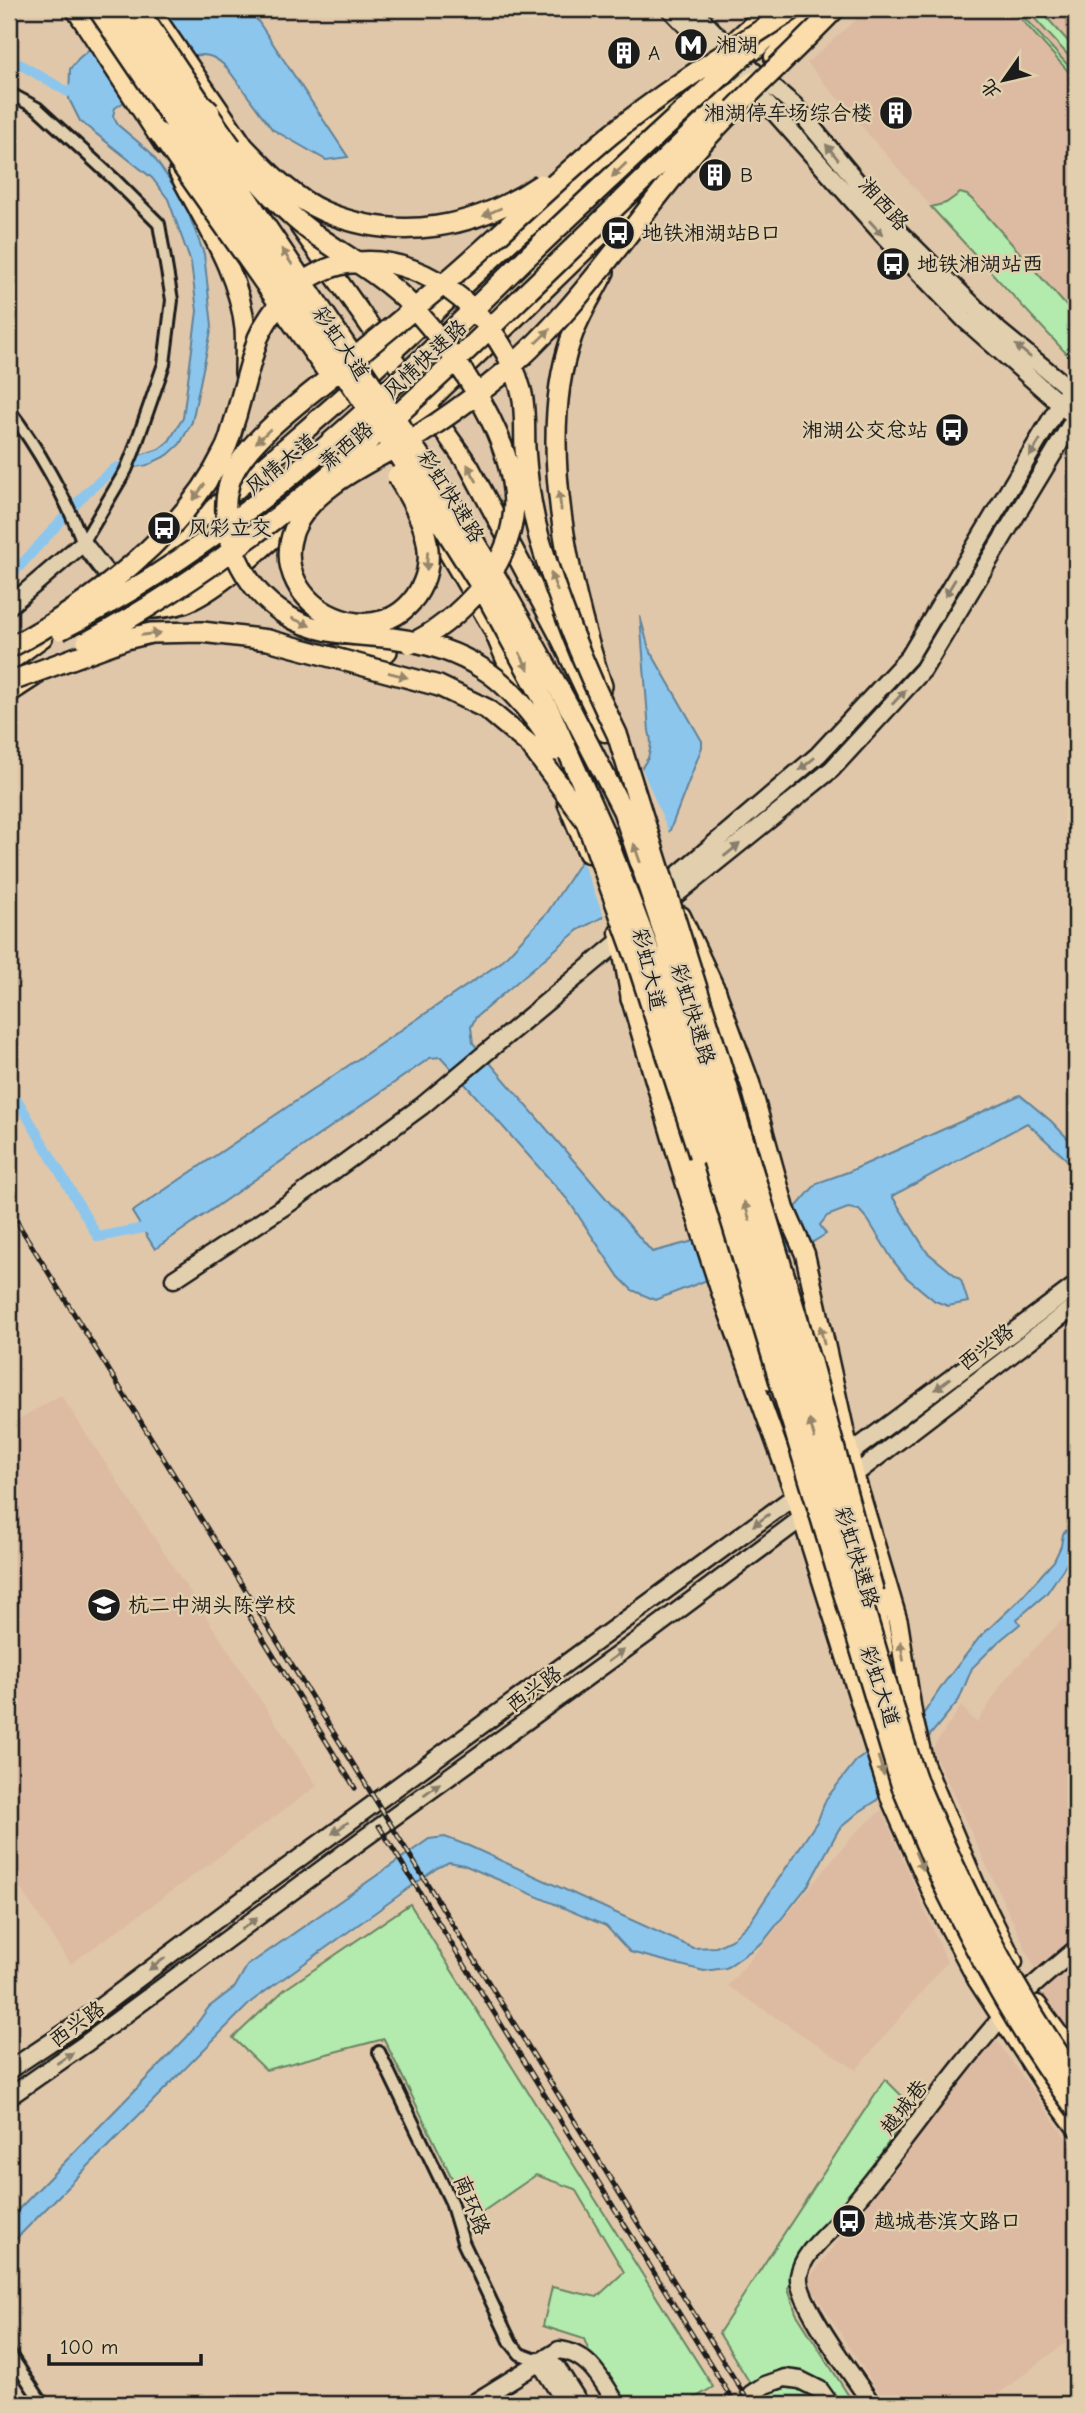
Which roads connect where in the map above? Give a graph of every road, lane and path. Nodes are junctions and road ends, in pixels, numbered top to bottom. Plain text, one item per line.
1 (76, 9) edge
2 (88, 9) edge
3 (98, 9) edge
4 (120, 9) edge
5 (138, 9) edge
6 (150, 9) edge
7 (670, 9) edge
8 (692, 9) edge
9 (770, 9) edge
10 (796, 9) edge
11 (820, 9) edge
12 (827, 9) edge
13 (835, 9) edge
14 (723, 52) junction
15 (738, 65) junction
16 (754, 80) junction
17 (9, 93) edge
18 (203, 97) junction
19 (161, 126) junction
20 (611, 135) junction
21 (619, 246) junction
22 (587, 248) junction
23 (529, 274) junction
24 (389, 354) junction
25 (411, 384) junction
26 (244, 386) junction
27 (1073, 391) edge
28 (348, 393) junction
29 (426, 406) junction
30 (1061, 406) junction
31 (9, 410) edge
32 (1076, 417) edge
33 (368, 423) junction
34 (382, 445) junction
35 (248, 521) junction
36 (289, 524) junction
37 (83, 543) junction
38 (113, 583) junction
39 (9, 606) edge
40 (134, 610) junction
41 (9, 643) edge
42 (9, 648) edge
43 (323, 654) junction
44 (9, 655) edge
45 (11, 679) edge
46 (617, 734) junction
47 (585, 831) junction
48 (670, 890) junction
49 (618, 930) junction
50 (716, 992) junction
51 (631, 999) junction
52 (174, 1279) dead end
53 (1076, 1284) edge
54 (1076, 1305) edge
55 (812, 1367) junction
56 (769, 1380) junction
57 (854, 1474) junction
58 (796, 1495) junction
59 (803, 1518) junction
60 (886, 1707) junction
61 (1076, 1949) edge
62 (1027, 1991) junction
63 (1001, 2018) junction
64 (379, 2052) dead end
65 (1076, 2058) edge
66 (9, 2070) edge
67 (1076, 2078) edge
68 (9, 2097) edge
69 (1076, 2109) edge
70 (1076, 2127) edge
71 (9, 2353) edge
72 (538, 2361) junction
73 (751, 2394) tunnel mouth
74 (43, 2404) edge
75 (472, 2404) edge
76 (566, 2404) edge
77 (580, 2404) edge
78 (617, 2404) edge
79 (830, 2404) edge
80 (872, 2404) edge

1 - 19 highway
2 - 19 main road, 彩虹大道
3 -> 60 highway, 彩虹快速路, bridge
60 -> 4 highway, 彩虹快速路, bridge
5 - 18 highway, bridge
6 - 18 main road, 彩虹大道
7 - 14 street, 湘西路
8 - 14 street, 湘西路
9 - 14 main road
10 - 15 main road
10 - 20 highway, bridge
10 -> 44 highway, 风情快速路, bridge
11 - 16 main road
12 - 45 highway, 风情快速路, bridge
13 - 21 highway, bridge
14 - 15 street, 湘西路
14 - 24 main road, 风情大道, bridge
15 - 16 street, 湘西路
16 - 22 main road, 萧西路
16 - 23 main road
27 -> 16 street, 湘西路
16 -> 30 street, 湘西路
17 - 37 street
20 -> 18 highway, bridge
18 - 24 main road, 彩虹大道
18 - 43 highway, bridge
19 -> 21 highway, bridge
19 - 26 highway, bridge
19 - 28 main road, 彩虹大道
20 -> 47 highway, bridge
46 -> 21 highway, bridge
22 - 23 main road
22 - 29 main road, 萧西路
23 - 25 main road, 风情大道, bridge
24 - 25 main road, 彩虹大道
24 - 28 main road, 风情大道
25 - 29 main road, 彩虹大道
25 - 33 main road, 风情大道
26 -> 42 highway, bridge
46 -> 26 highway, bridge
27 - 30 street
28 - 33 main road, 彩虹大道
28 - 38 main road, 风情大道
29 - 34 main road, 萧西路
48 -> 29 main road, 彩虹大道, bridge
30 - 32 street, 湘西路
30 -> 48 street
31 - 37 street
48 -> 32 street
33 - 34 main road, 彩虹大道
33 - 35 main road, 风情大道
34 - 36 main road, 萧西路
34 - 47 main road, 彩虹大道
35 - 36 main road
35 - 40 main road, 风情大道
36 - 40 main road, 萧西路
37 - 38 street
37 - 39 street
38 - 40 street
38 - 41 main road, 风情大道
38 - 45 main road
40 - 45 main road, 风情大道
45 -> 43 highway, bridge
43 -> 47 highway, bridge
46 - 55 highway, bridge
47 - 49 main road, 彩虹大道
47 - 56 highway, bridge
48 - 49 street
48 - 50 main road, 彩虹大道
49 - 51 main road, 彩虹大道
49 - 52 street
50 - 55 highway, bridge
57 -> 50 main road, 彩虹大道
51 - 56 highway
51 - 58 main road, 彩虹大道
53 -> 58 street, 西兴路
54 - 57 street, 西兴路
55 - 60 highway, bridge
56 - 60 highway, bridge
57 - 59 street, 西兴路
62 -> 57 main road, 彩虹大道
58 - 59 main road, 彩虹大道
58 -> 66 street, 西兴路
59 -> 63 main road, 彩虹大道
68 -> 59 street, 西兴路
60 - 67 highway, 彩虹快速路, bridge
60 - 69 highway, 彩虹快速路, bridge
61 - 62 street, 越城巷
62 - 63 street, 越城巷
62 - 65 main road, 彩虹大道
63 - 70 main road, 彩虹大道
63 - 80 street, 越城巷
64 - 72 street, 南环路
71 - 74 street
72 - 75 street
72 - 76 street, 南环路
72 - 77 street, 南环路
72 - 78 street
73 - 79 street

